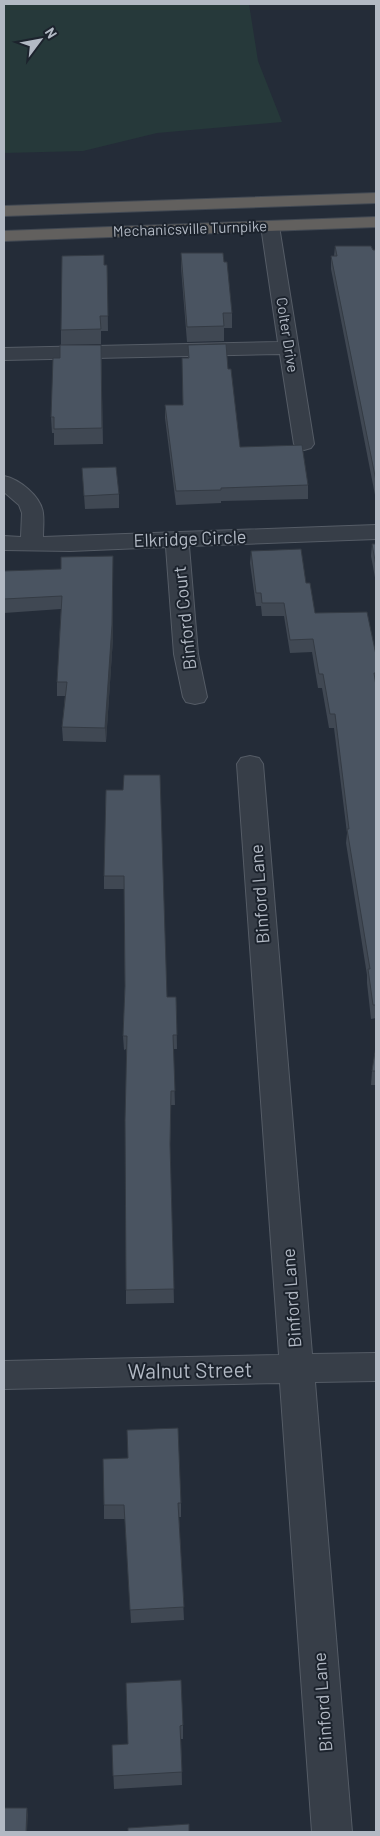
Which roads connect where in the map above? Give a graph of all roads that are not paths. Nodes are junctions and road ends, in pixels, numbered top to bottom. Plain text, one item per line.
1 (376, 198) edge
2 (4, 211) edge
3 (376, 222) edge
4 (270, 226) junction
5 (4, 236) edge
6 (289, 348) junction
7 (4, 354) edge
8 (304, 444) edge
9 (4, 482) edge
10 (376, 532) edge
11 (177, 540) junction
12 (4, 543) edge
13 (30, 544) junction
14 (195, 697) dead end
15 (250, 764) dead end
16 (376, 1367) edge
17 (298, 1369) junction
18 (4, 1375) edge
19 (332, 1832) edge

1 - 2 highway, Mechanicsville Turnpike
3 - 4 highway, Mechanicsville Turnpike
4 - 5 highway, Mechanicsville Turnpike
4 - 6 street, Colter Drive
6 - 7 street
6 - 8 street, Colter Drive
9 - 13 street
10 - 11 street, Elkridge Circle
11 - 13 street, Elkridge Circle
11 - 14 street, Binford Court
12 - 13 street, Elkridge Circle
15 - 17 street, Binford Lane
16 - 17 street, Walnut Street
17 - 18 street, Walnut Street
17 - 19 street, Binford Lane

